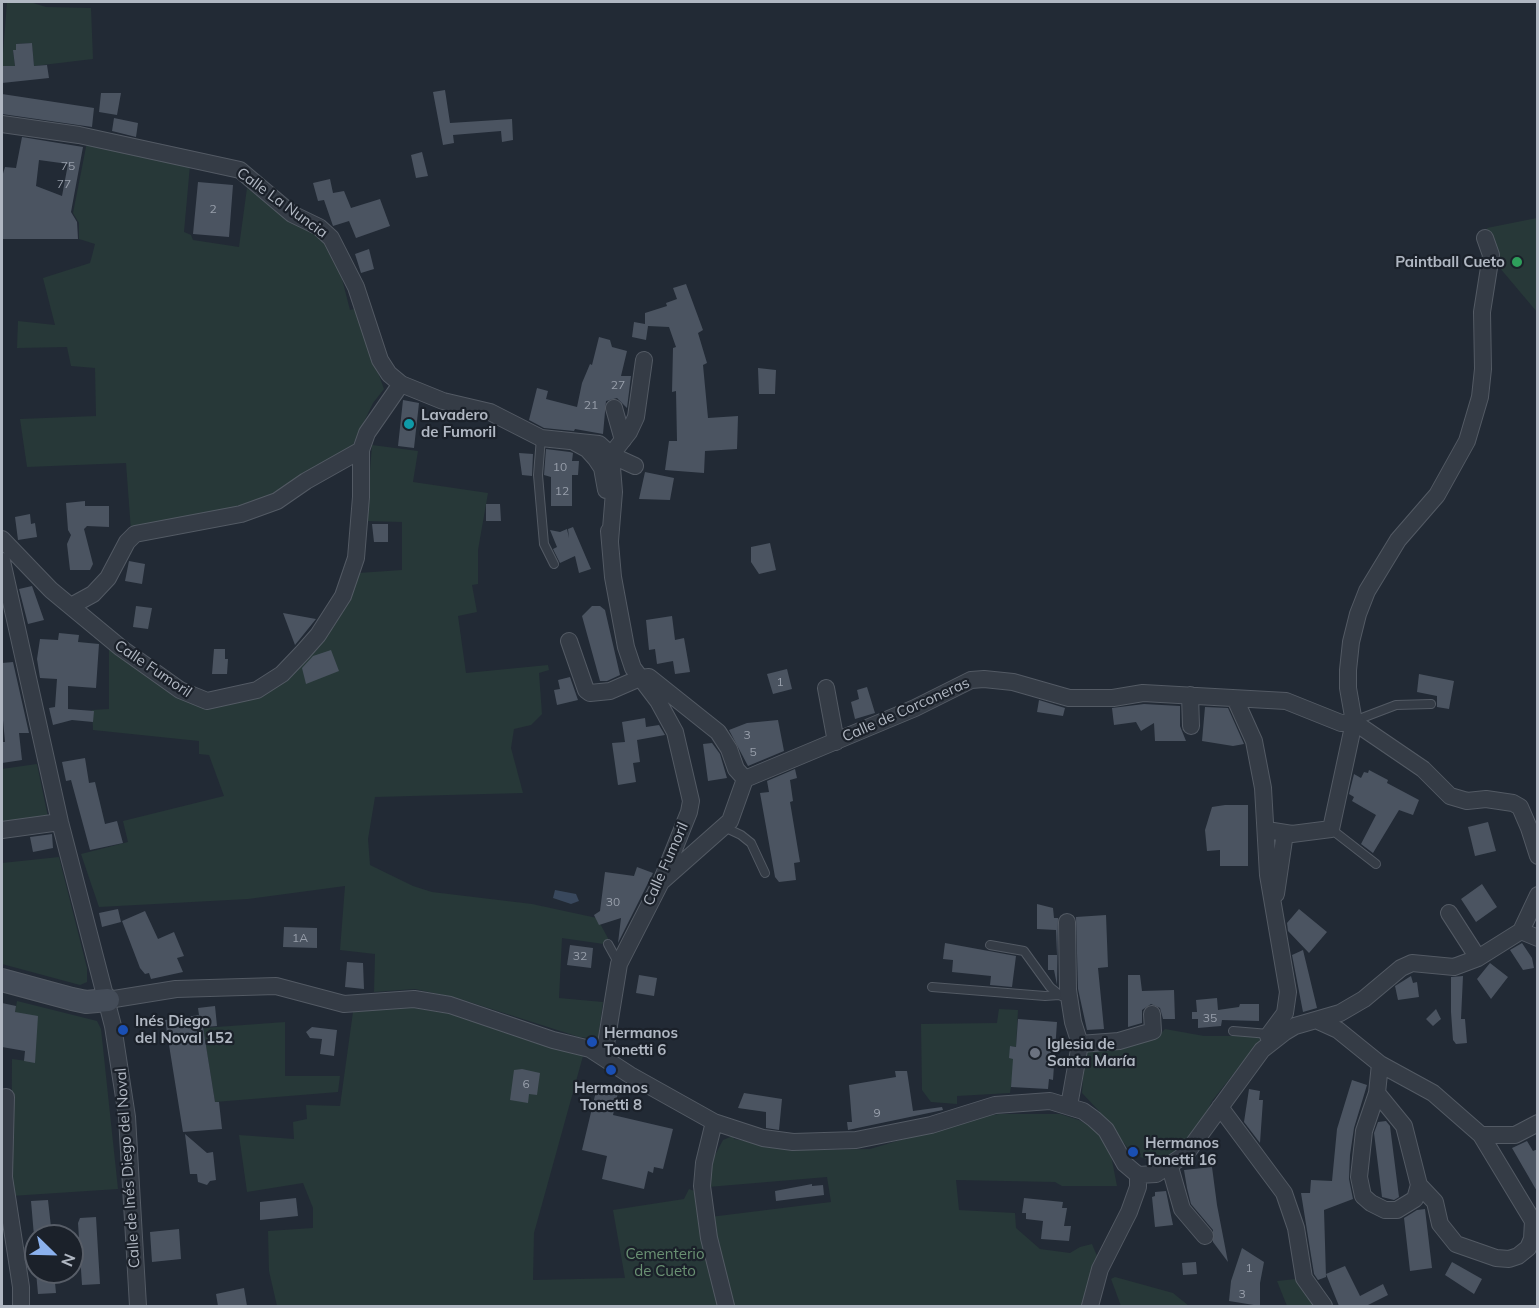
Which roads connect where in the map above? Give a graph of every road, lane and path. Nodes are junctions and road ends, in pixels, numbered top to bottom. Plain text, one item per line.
1 (2, 124) edge
2 (1485, 238) dead end
3 (644, 360) dead end
4 (401, 384) junction
5 (614, 408) dead end
6 (542, 438) junction
7 (623, 440) junction
8 (573, 442) junction
9 (361, 450) junction
10 (612, 455) junction
11 (636, 466) dead end
12 (2, 539) edge
13 (610, 541) junction
14 (2, 561) edge
15 (554, 564) dead end
16 (71, 606) junction
17 (569, 641) dead end
18 (640, 678) junction
19 (826, 688) dead end
20 (1190, 695) junction
21 (1236, 700) junction
22 (1431, 705) dead end
23 (1354, 722) junction
24 (1191, 726) dead end
25 (836, 742) junction
26 (745, 779) junction
27 (60, 822) junction
28 (724, 827) junction
29 (1331, 829) junction
30 (2, 830) edge
31 (1267, 830) junction
32 (1284, 832) junction
33 (1538, 856) edge
34 (1376, 864) dead end
35 (765, 873) dead end
36 (661, 882) junction
37 (1538, 895) edge
38 (1273, 910) junction
39 (1449, 913) dead end
40 (1067, 922) dead end
41 (1521, 931) junction
42 (1538, 938) edge
43 (608, 944) dead end
44 (990, 945) dead end
45 (1479, 958) junction
46 (619, 964) junction
47 (2, 980) edge
48 (932, 987) dead end
49 (1064, 997) junction
50 (108, 1000) junction
51 (1152, 1014) dead end
52 (1316, 1020) junction
53 (1233, 1031) dead end
54 (1266, 1041) junction
55 (1080, 1044) junction
56 (604, 1056) junction
57 (1380, 1064) junction
58 (1377, 1093) junction
59 (6, 1097) dead end
60 (1069, 1106) junction
61 (1220, 1107) junction
62 (714, 1122) junction
63 (1538, 1123) edge
64 (1481, 1135) junction
65 (1170, 1167) junction
66 (1138, 1175) junction
67 (1419, 1185) junction
68 (1205, 1236) dead end
69 (21, 1306) edge
70 (138, 1306) edge
71 (726, 1306) edge
72 (1090, 1306) edge
73 (1324, 1306) edge

1 - 4 street, Calle La Nuncia
2 - 23 street
3 - 7 street
4 - 6 street
4 - 9 street, Calle Fumoril
5 - 7 street
6 - 8 street
6 - 15 lane
7 - 10 street
8 - 10 street
8 - 13 street, Calle Fumoril
9 - 16 street
9 - 16 street, Calle Fumoril
10 - 11 street
10 - 13 street, Calle Fumoril
12 - 16 street, Calle Fumoril
13 - 18 street, Calle Fumoril
14 - 27 street, Calle de Inés Diego del Noval
17 - 18 street
18 - 26 street
18 - 36 street, Calle Fumoril
19 - 25 street, Calle de Corconeras
20 - 21 street, Calle de Corconeras
20 - 24 street
20 - 25 street, Calle de Corconeras
21 - 23 street, Calle de Corconeras
21 - 31 street
22 - 23 lane
23 - 29 street
23 - 33 street, Calle de Corconeras
25 - 26 street, Calle de Corconeras
26 - 28 street
27 - 30 street
27 - 50 street, Calle de Inés Diego del Noval
28 - 35 lane
28 - 36 street
29 - 32 street
29 - 34 lane
31 - 32 street
31 - 38 street
32 - 38 street
36 - 46 street, Calle Fumoril
37 - 41 street
38 - 54 street
39 - 45 street
40 - 49 street
41 - 42 street
41 - 45 street
43 - 46 lane
44 - 49 lane
45 - 52 street
46 - 56 street, Calle Fumoril
47 - 50 main road
48 - 49 lane
49 - 55 street
50 - 56 street
50 - 70 street, Calle de Inés Diego del Noval
51 - 55 street
52 - 54 street
52 - 57 street
53 - 54 lane
54 - 61 street
55 - 60 street
56 - 62 street
57 - 58 street
57 - 64 street
58 - 67 street
58 - 67 street
59 - 69 street
60 - 62 street
60 - 66 street
61 - 65 street
61 - 73 street
62 - 71 street
63 - 64 street
64 - 67 street
65 - 66 street
65 - 68 street
66 - 72 street

